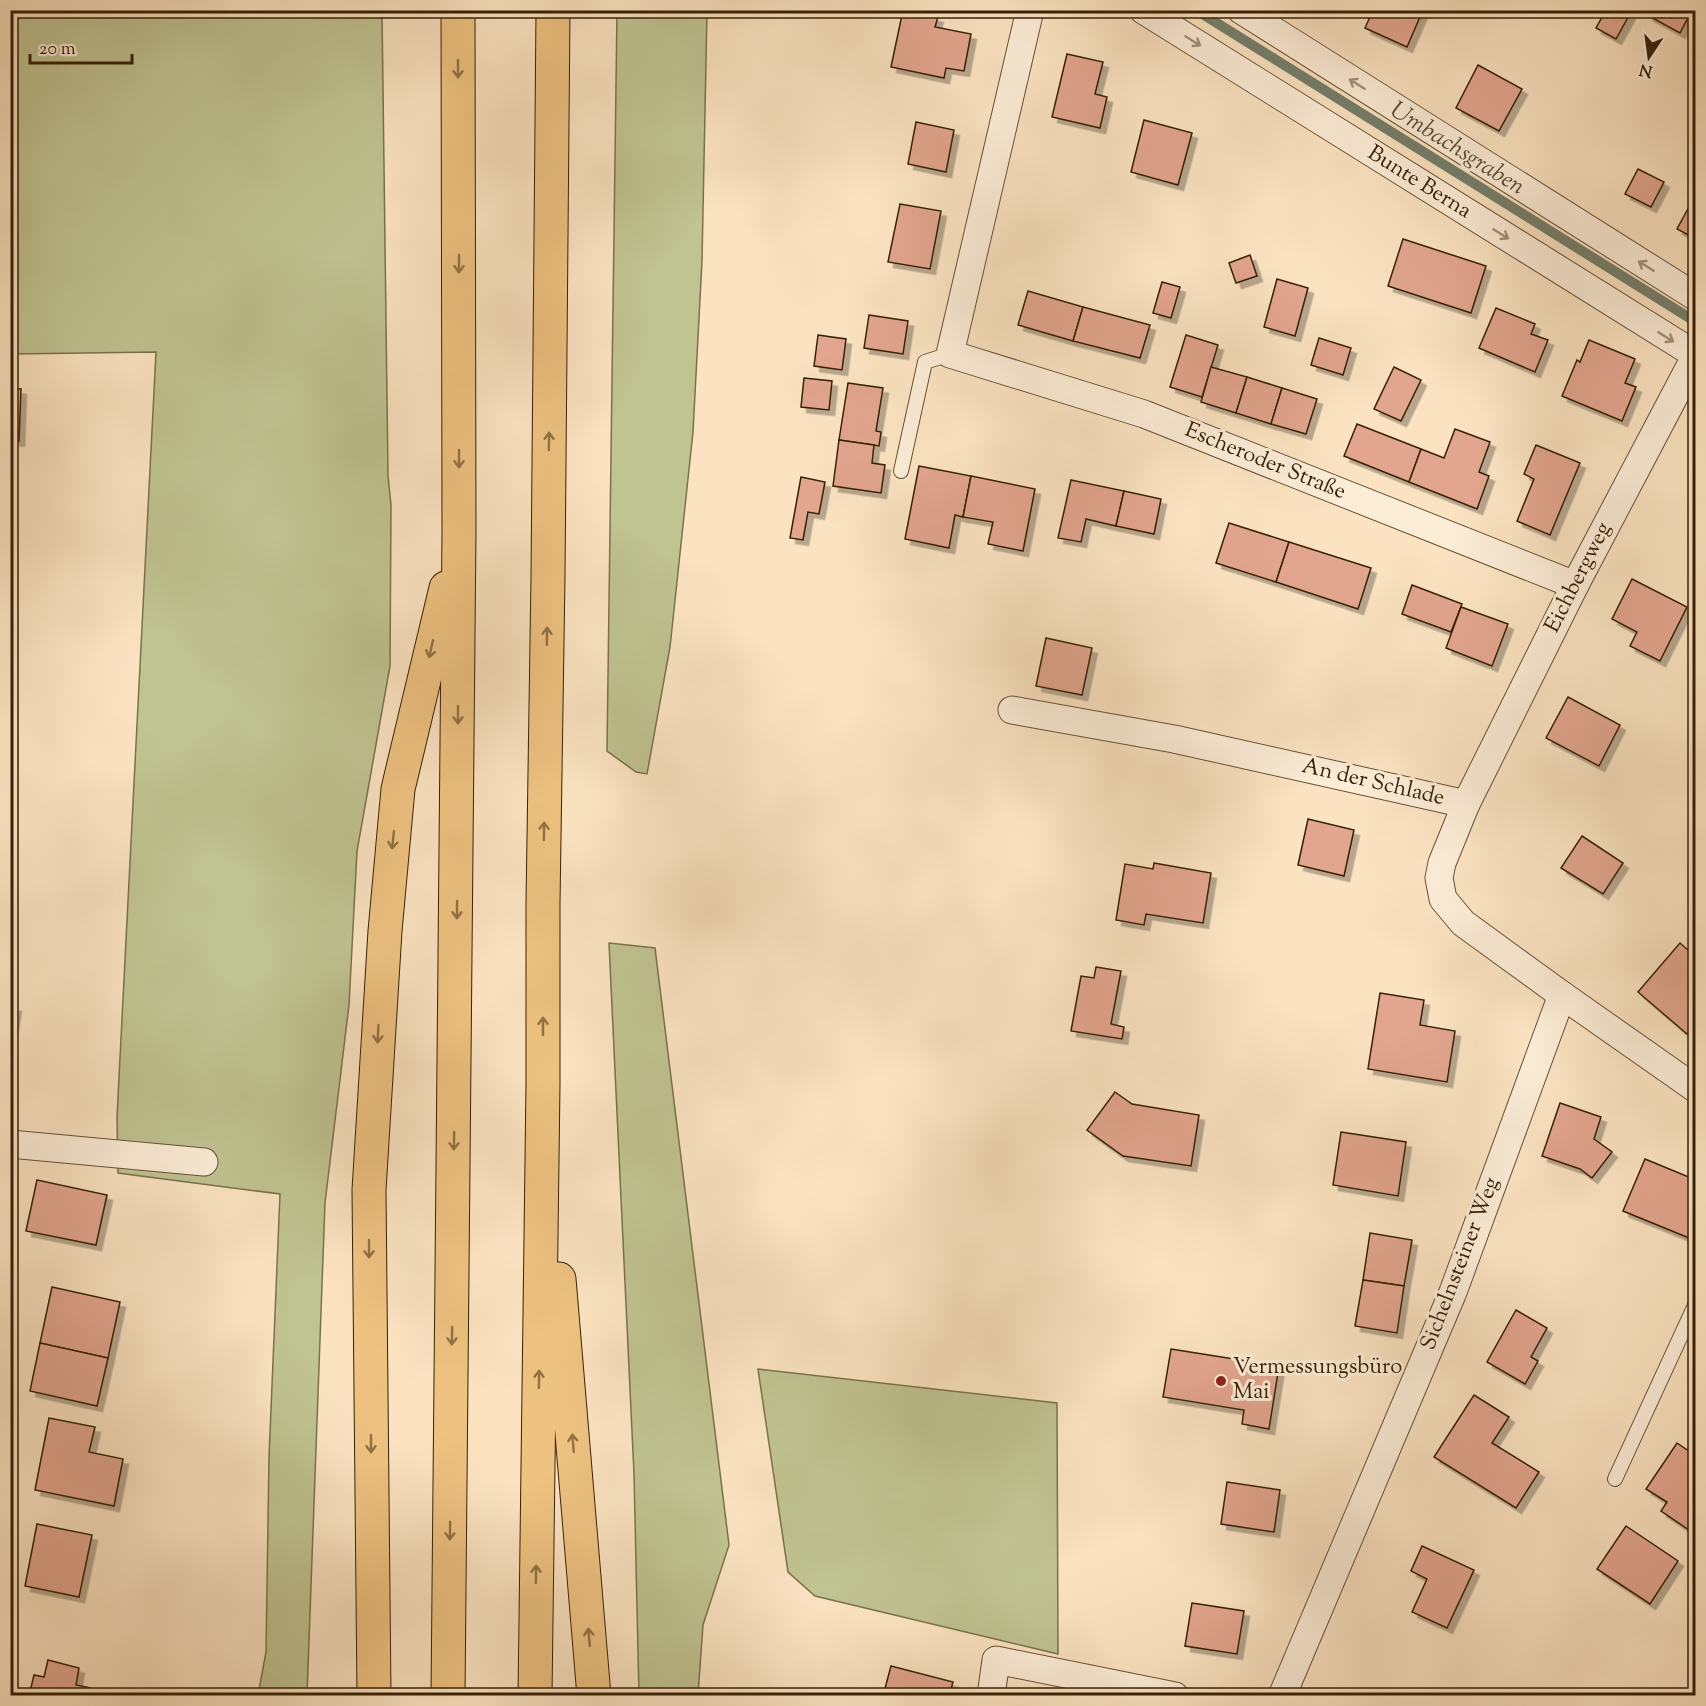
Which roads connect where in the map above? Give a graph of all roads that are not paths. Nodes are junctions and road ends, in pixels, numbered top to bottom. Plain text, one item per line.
1 (458, 10) edge
2 (553, 10) edge
3 (1030, 10) edge
4 (1143, 10) edge
5 (1241, 10) edge
6 (1695, 297) edge
7 (950, 354) junction
8 (1695, 355) edge
9 (901, 471) dead end
10 (459, 531) junction
11 (1575, 585) junction
12 (1011, 710) dead end
13 (1466, 804) junction
14 (1562, 995) junction
15 (543, 1084) junction
16 (1695, 1089) edge
17 (10, 1144) edge
18 (204, 1162) dead end
19 (1695, 1303) edge
20 (1615, 1479) dead end
21 (372, 1612) junction
22 (361, 1695) edge
23 (374, 1695) edge
24 (448, 1695) edge
25 (535, 1695) edge
26 (594, 1695) edge
27 (991, 1695) edge
28 (1175, 1695) edge
29 (1282, 1695) edge

1 -> 10 highway
15 -> 2 highway
3 - 7 street
4 -> 8 street, Bunte Berna
6 -> 5 street
7 - 9 lane
7 - 11 street, Escheroder Straße
8 - 11 street, Eichbergweg
10 -> 21 highway
10 -> 24 highway
11 - 13 street, Eichbergweg
12 - 13 street, An der Schlade
13 - 14 street, An der Schlade
14 - 16 street, An der Schlade
14 - 29 street, Sichelnsteiner Weg
25 -> 15 highway
26 -> 15 highway
17 - 18 street
19 - 20 lane
21 - 22 highway
21 - 23 highway
27 - 28 street

